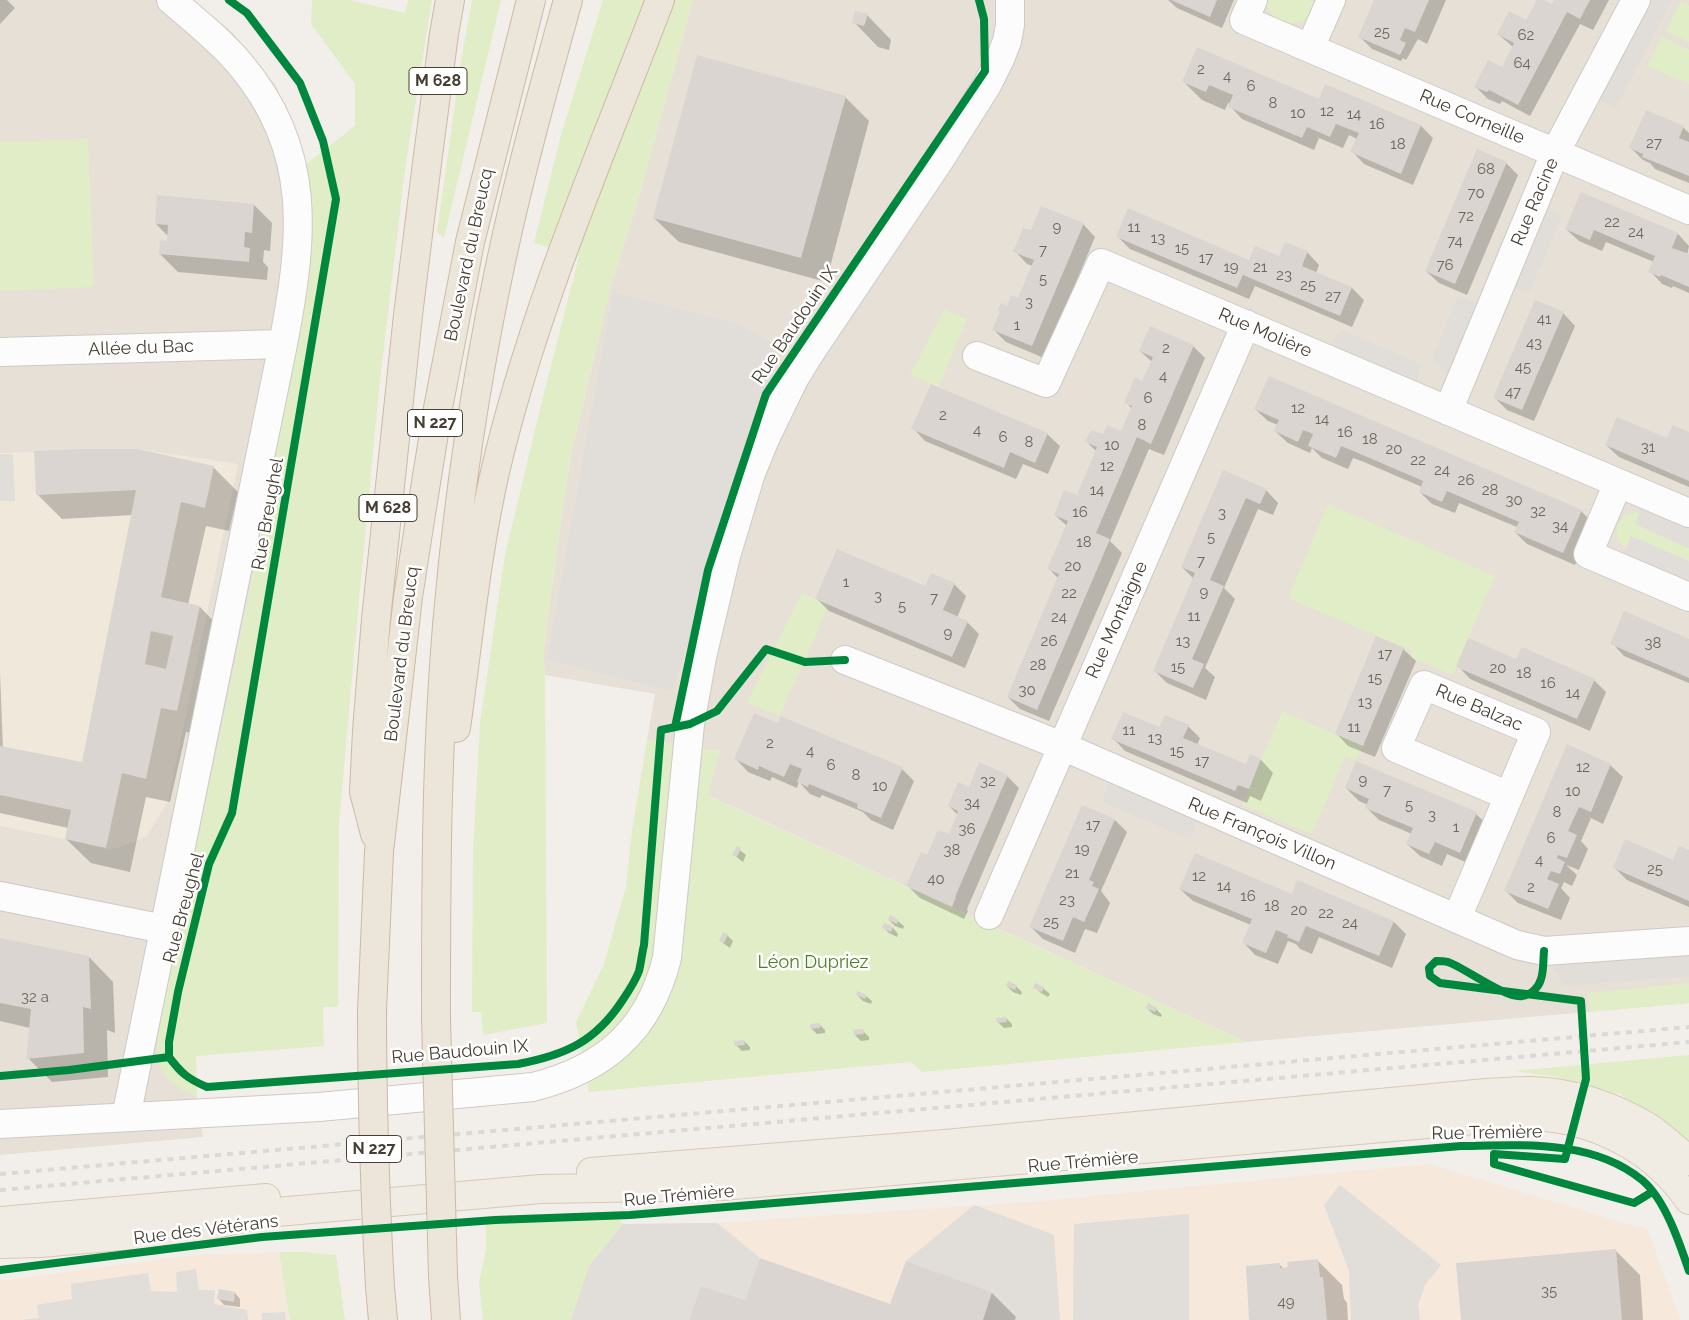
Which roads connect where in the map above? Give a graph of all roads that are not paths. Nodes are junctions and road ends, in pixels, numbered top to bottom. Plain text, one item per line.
1 (171, 0) edge
2 (450, 0) edge
3 (531, 0) edge
4 (568, 0) edge
5 (660, 0) edge
6 (1010, 0) edge
7 (1253, 0) edge
8 (1331, 0) edge
9 (1636, 0) edge
10 (1310, 48) junction
11 (1555, 153) junction
12 (1689, 210) edge
13 (1246, 324) junction
14 (283, 344) junction
15 (0, 352) edge
16 (977, 356) dead end
17 (1448, 411) junction
18 (1618, 483) junction
19 (1689, 513) edge
20 (1689, 597) edge
21 (845, 660) dead end
22 (1062, 746) junction
23 (1509, 796) junction
24 (438, 846) junction
25 (379, 852) junction
26 (0, 896) edge
27 (989, 915) dead end
28 (1457, 918) junction
29 (164, 928) junction
30 (1689, 941) edge
31 (126, 1117) junction
32 (0, 1124) edge
33 (1689, 1161) edge
34 (410, 1193) junction
35 (1689, 1200) edge
36 (0, 1221) edge
37 (0, 1244) edge
38 (383, 1320) edge
39 (446, 1320) edge

1 - 14 street, Rue Breughel
2 - 25 highway, M 628
3 - 25 highway, Boulevard du Breucq / N 227
4 - 24 highway, Boulevard du Breucq / N 227
5 - 24 highway
6 - 31 street, Rue Baudouin IX
7 - 10 street, Rue Corneille
8 - 10 street
9 - 11 street, Rue Racine
10 - 11 street, Rue Corneille
11 - 12 street, Rue Corneille
11 - 17 street, Rue Racine
13 - 16 street, Rue Molière
13 - 17 street, Rue Molière
13 - 22 street, Rue Montaigne
14 - 15 street, Allée du Bac
14 - 29 street, Rue Breughel
17 - 18 street, Rue Molière
18 - 19 street, Rue Molière
18 - 20 street
21 - 22 street, Rue François Villon
22 - 27 street, Rue Montaigne
22 - 28 street, Rue François Villon
23 - 23 street, Rue Balzac
23 - 28 street, Rue Balzac
24 - 39 highway, Boulevard du Breucq / N 227, bridge
25 - 38 highway, Boulevard du Breucq / N 227, bridge
26 - 29 street
28 - 30 street, Rue François Villon
29 - 31 street, Rue Breughel
31 - 32 street, Rue Baudouin IX
33 - 34 main road, Rue Trémière
34 - 35 main road, Rue Trémière
34 - 36 main road, Rue des Vétérans
34 - 37 main road, Rue des Vétérans

